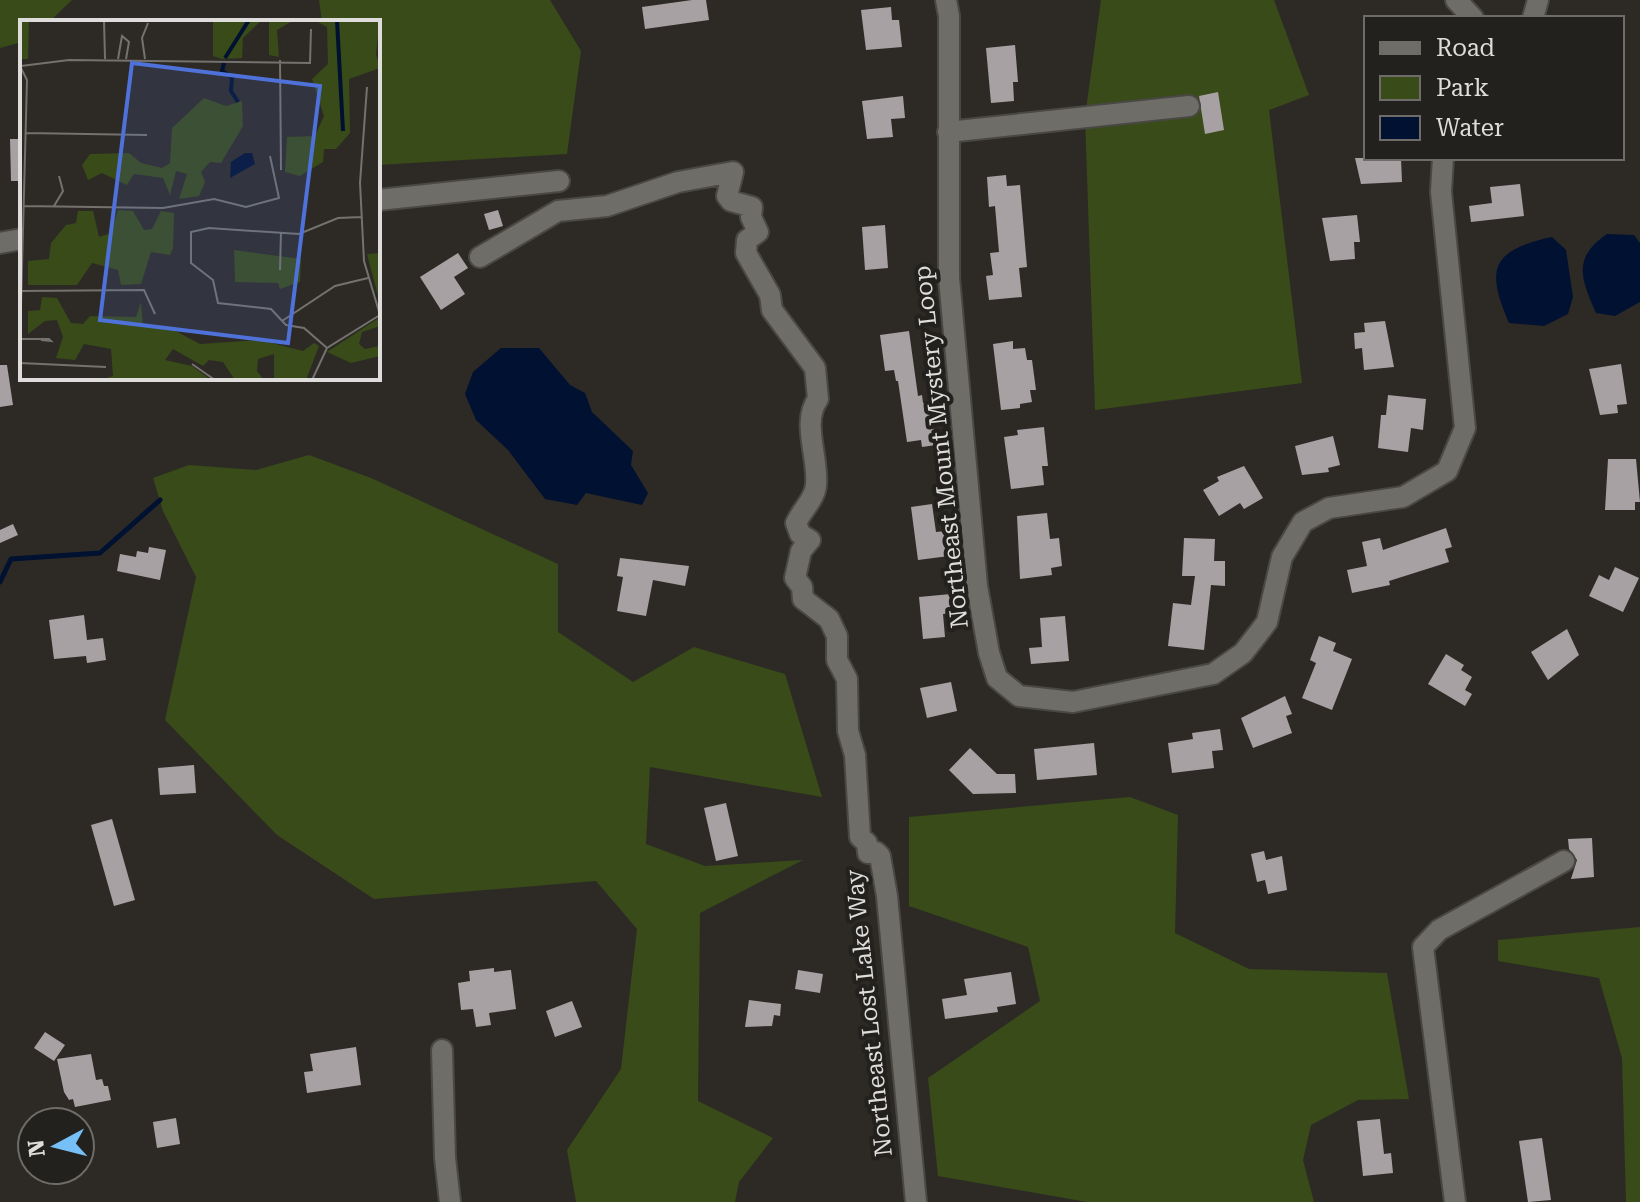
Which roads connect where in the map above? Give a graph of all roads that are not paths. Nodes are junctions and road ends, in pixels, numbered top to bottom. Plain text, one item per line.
1 (946, 0) edge
2 (1456, 0) edge
3 (1471, 16) edge
4 (1189, 106) dead end
5 (948, 132) junction
6 (1443, 160) edge
7 (559, 181) dead end
8 (380, 200) edge
9 (20, 239) edge
10 (0, 243) edge
11 (480, 257) dead end
12 (1564, 861) dead end
13 (442, 1050) dead end
14 (450, 1202) edge
15 (916, 1202) edge
16 (1455, 1202) edge

1 - 5 street, Northeast Mount Mystery Loop
2 - 3 street
4 - 5 street
5 - 6 street, Northeast Mount Mystery Loop
7 - 8 street
9 - 10 street
11 - 15 street, Northeast Lost Lake Way
12 - 16 street
13 - 14 street

